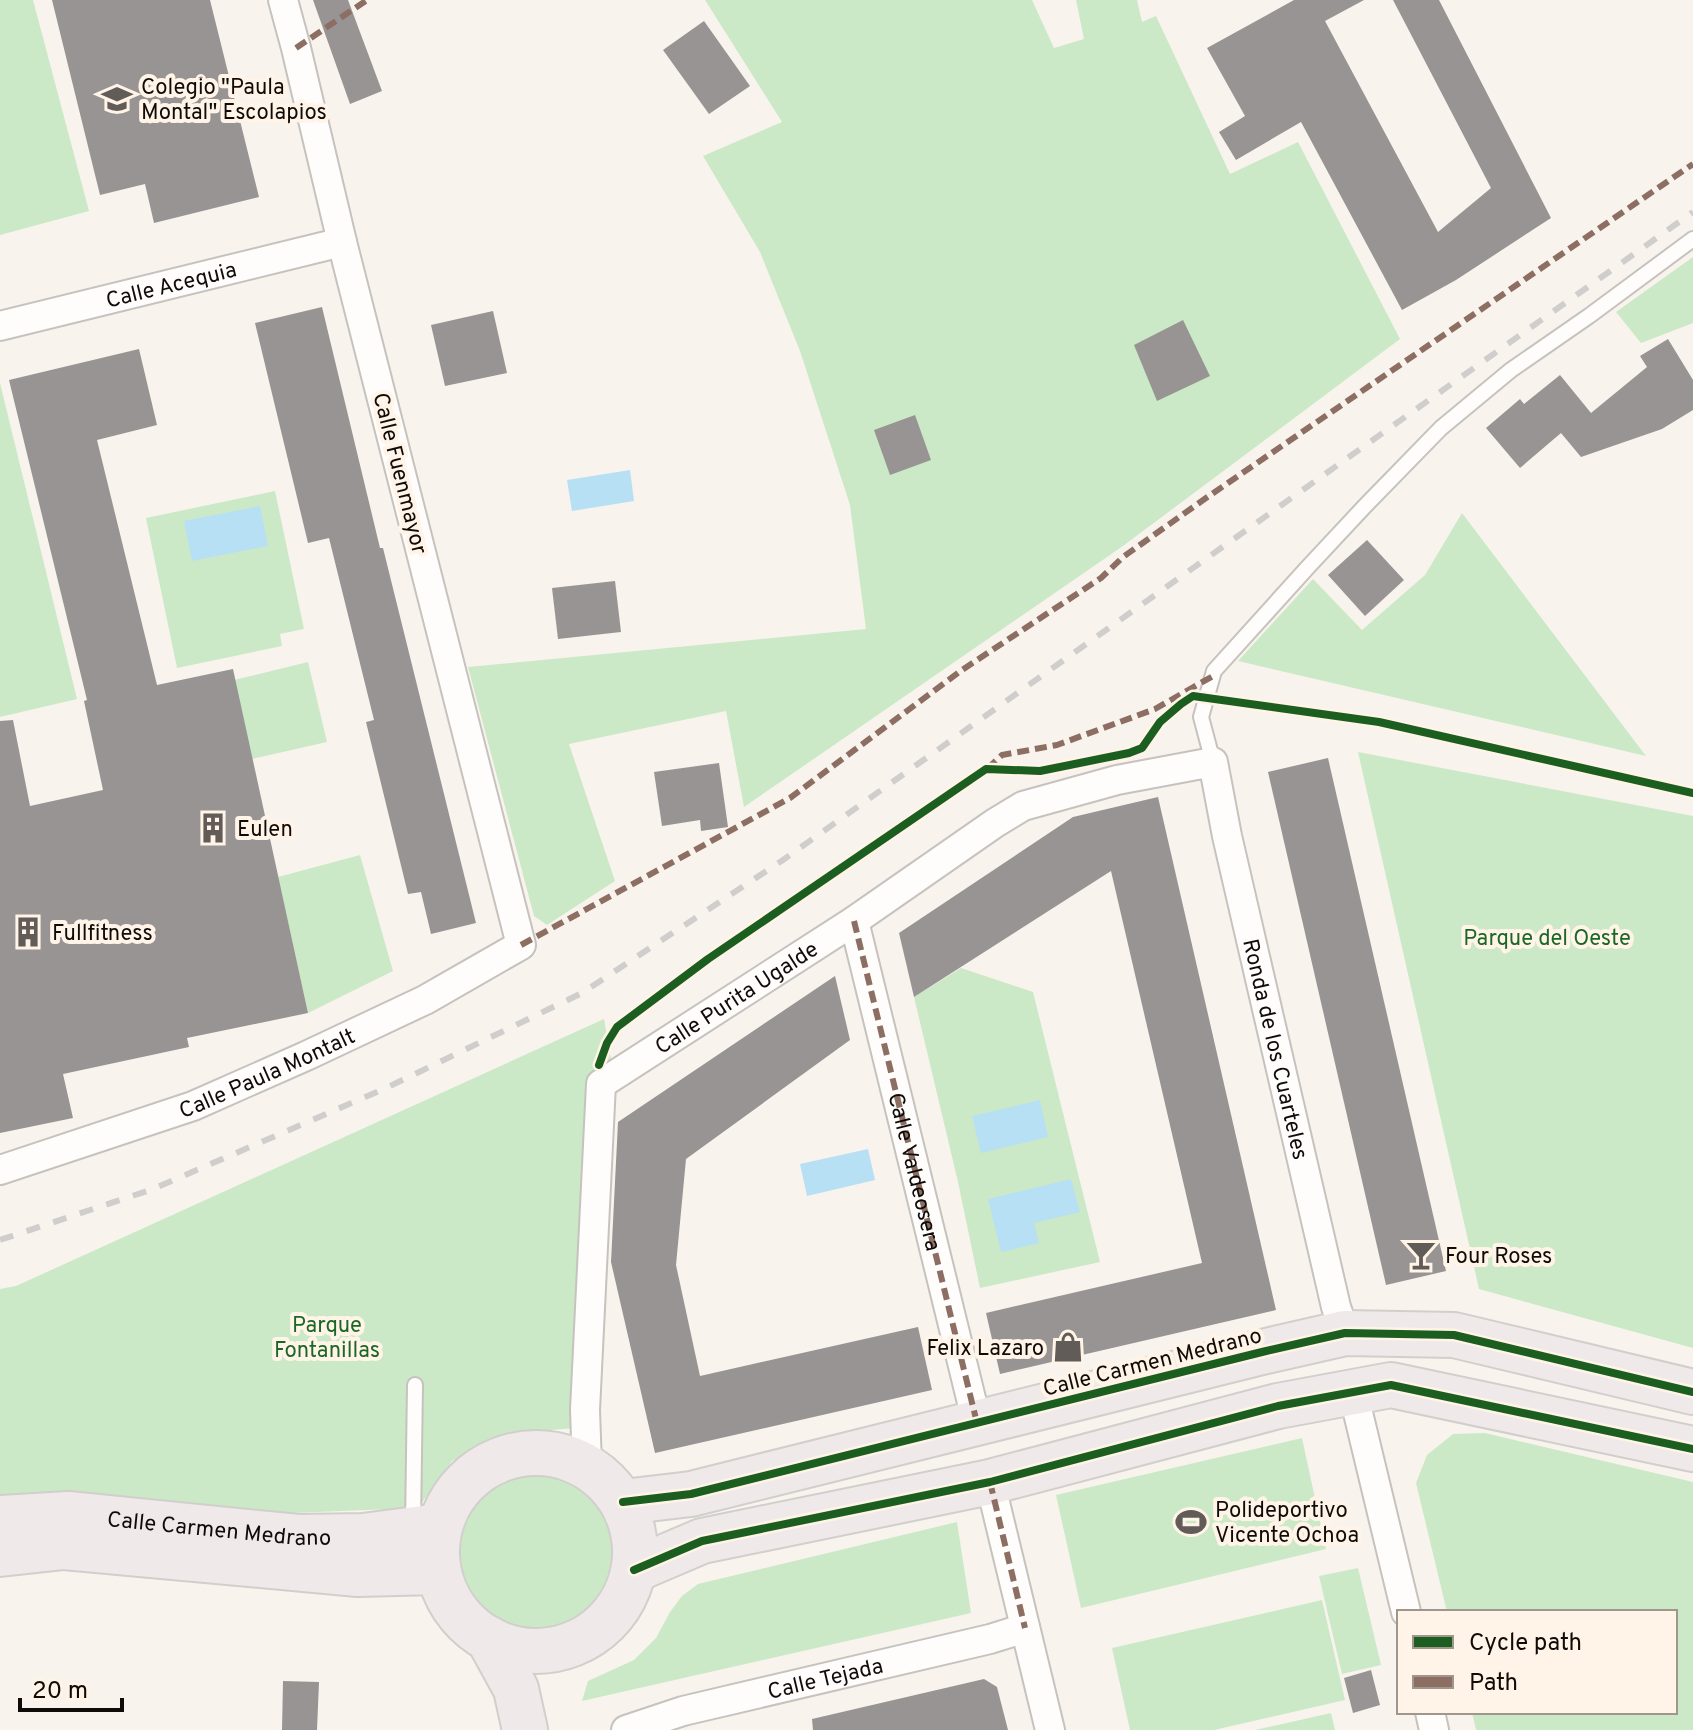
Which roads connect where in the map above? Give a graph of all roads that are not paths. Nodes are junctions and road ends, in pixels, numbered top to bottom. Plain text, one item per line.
1 (283, 0) edge
2 (1693, 239) edge
3 (342, 242) junction
4 (0, 326) edge
5 (1213, 762) junction
6 (854, 921) junction
7 (521, 945) joint
8 (0, 1170) edge
9 (1345, 1333) junction
10 (415, 1385) dead end
11 (1353, 1392) junction
12 (1693, 1392) edge
13 (977, 1423) junction
14 (1693, 1449) edge
15 (587, 1465) junction
16 (990, 1482) junction
17 (623, 1502) junction
18 (0, 1518) edge
19 (426, 1528) junction
20 (0, 1554) edge
21 (634, 1570) junction
22 (438, 1572) junction
23 (1406, 1610) edge
24 (1025, 1628) junction
25 (488, 1638) junction
26 (559, 1649) junction
27 (685, 1721) edge
28 (526, 1730) edge
29 (626, 1730) edge
30 (1050, 1730) edge

1 - 3 street, Calle Fuenmayor
2 - 5 lane
3 - 4 street, Calle Acequia
3 - 7 street, Calle Fuenmayor
5 - 6 street, Calle Purita Ugalde
5 - 9 street, Ronda de los Cuarteles
6 - 13 street, Calle Valdeosera
6 - 15 street, Calle Purita Ugalde
7 - 8 street, Calle Paula Montalt
9 - 12 main road, Calle Carmen Medrano
9 - 13 main road, Calle Carmen Medrano
10 - 19 lane
11 - 14 main road
11 - 16 main road
11 - 23 street
13 - 17 main road, Calle Carmen Medrano
15 - 17 main road
15 - 19 main road
16 - 21 main road
16 - 24 street
17 - 21 main road
18 - 19 main road, Calle Carmen Medrano
19 - 22 main road
20 - 22 main road, Calle Carmen Medrano
21 - 26 main road
22 - 25 main road
24 - 27 street, Calle Tejada
24 - 30 street
25 - 26 main road
25 - 28 main road
26 - 28 main road
27 - 29 street, Calle Tejada

